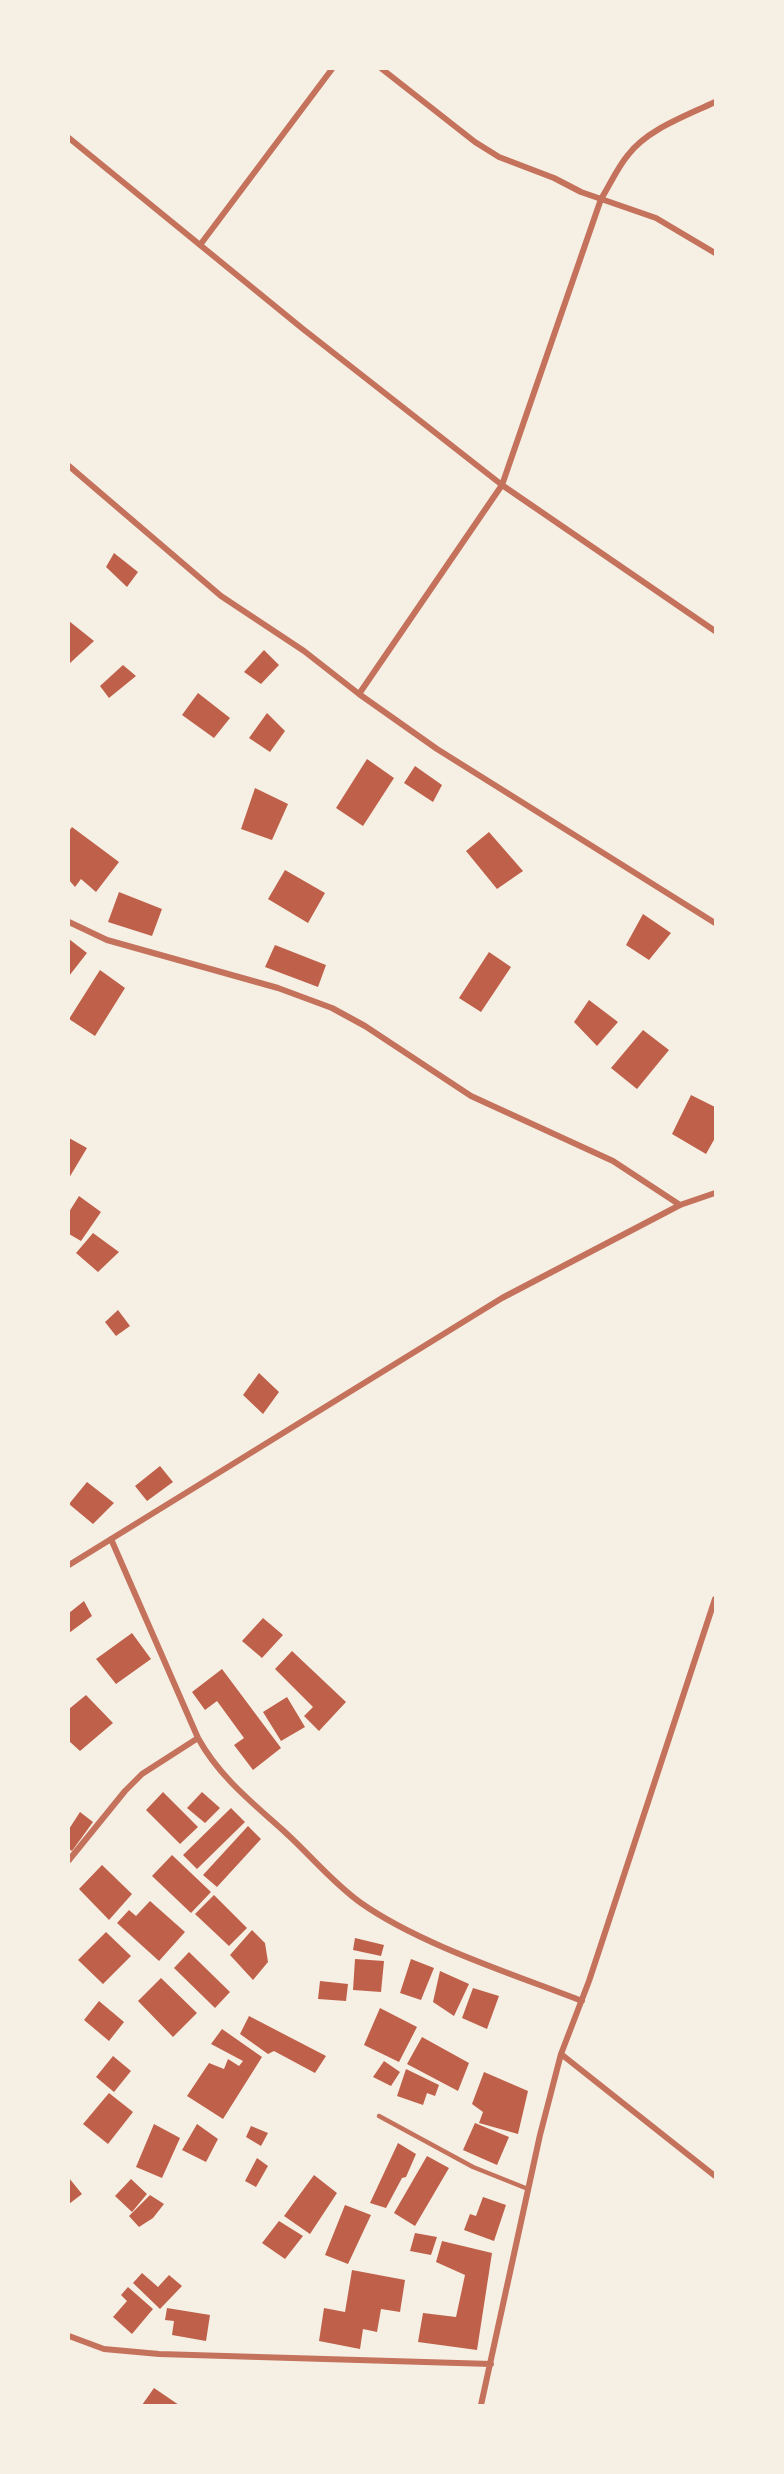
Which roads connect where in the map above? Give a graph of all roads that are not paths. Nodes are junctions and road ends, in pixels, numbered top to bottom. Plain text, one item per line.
1 (332, 69) edge
2 (382, 69) edge
3 (715, 102) edge
4 (69, 138) edge
5 (601, 199) junction
6 (200, 245) junction
7 (715, 253) edge
8 (69, 466) edge
9 (502, 485) junction
10 (715, 631) edge
11 (359, 694) junction
12 (69, 922) edge
13 (715, 923) edge
14 (715, 1192) edge
15 (680, 1205) junction
16 (111, 1539) junction
17 (69, 1565) edge
18 (715, 1599) edge
19 (198, 1738) junction
20 (69, 1860) edge
21 (582, 2001) junction
22 (561, 2054) junction
23 (379, 2116) dead end
24 (715, 2176) edge
25 (528, 2189) junction
26 (69, 2336) edge
27 (490, 2364) junction
28 (481, 2405) edge

1 - 6 street
2 - 5 street
3 - 5 street
4 - 6 street
5 - 7 street
5 - 9 street
6 - 9 street
8 - 11 street
9 - 10 street
9 - 11 street
11 - 13 street
12 - 15 street
14 - 15 street
15 - 16 street
16 - 17 street
16 - 19 street
18 - 21 street
19 - 20 street
19 - 21 street
21 - 22 street
22 - 24 street
22 - 25 street
23 - 25 lane
25 - 27 street
26 - 27 street
27 - 28 street

